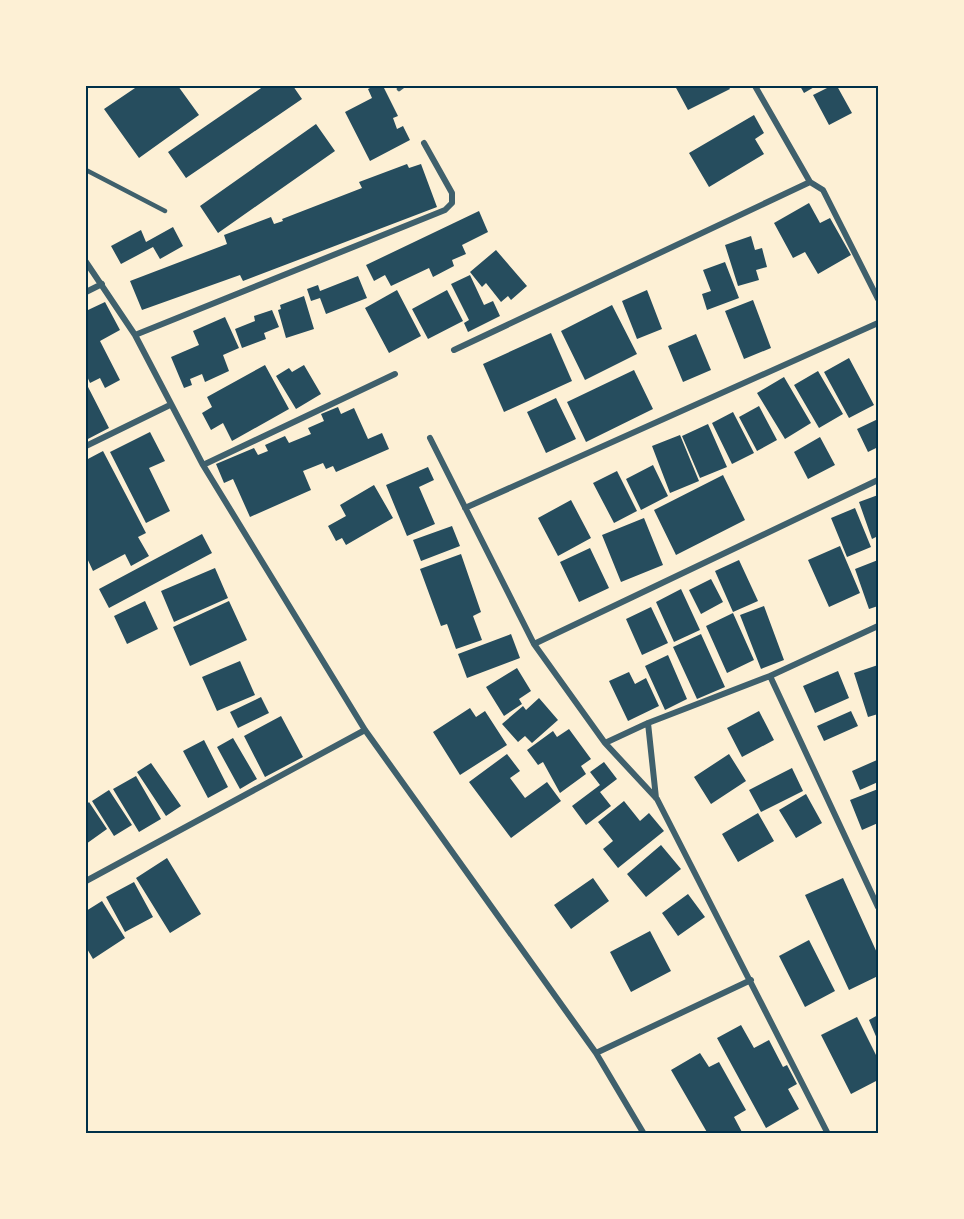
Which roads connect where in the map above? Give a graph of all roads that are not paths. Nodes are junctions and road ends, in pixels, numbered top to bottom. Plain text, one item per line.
1 (755, 86) edge
2 (424, 143) dead end
3 (86, 170) edge
4 (810, 182) junction
5 (165, 211) dead end
6 (86, 262) edge
7 (102, 284) junction
8 (86, 292) edge
9 (879, 299) edge
10 (879, 323) edge
11 (135, 335) junction
12 (454, 350) dead end
13 (395, 374) dead end
14 (170, 405) junction
15 (430, 438) dead end
16 (86, 446) edge
17 (203, 465) junction
18 (879, 480) edge
19 (465, 508) junction
20 (879, 626) edge
21 (534, 644) junction
22 (770, 676) junction
23 (648, 723) junction
24 (365, 730) junction
25 (605, 743) junction
26 (657, 799) junction
27 (86, 881) edge
28 (879, 907) edge
29 (752, 980) junction
30 (596, 1053) junction
31 (644, 1134) edge
32 (828, 1134) edge

1 - 4 street
2 - 11 street
3 - 5 lane
4 - 9 street
4 - 12 street
6 - 7 street
7 - 8 street
7 - 11 street
10 - 19 street
11 - 14 street
13 - 17 street
14 - 16 street
14 - 17 street
15 - 19 street
17 - 24 street
18 - 21 street
19 - 21 street
20 - 22 street
21 - 25 street
22 - 23 street
22 - 28 street
23 - 25 street
23 - 26 street
24 - 27 street
24 - 30 street
25 - 26 street
26 - 29 street
29 - 30 street
29 - 32 street
30 - 31 street

